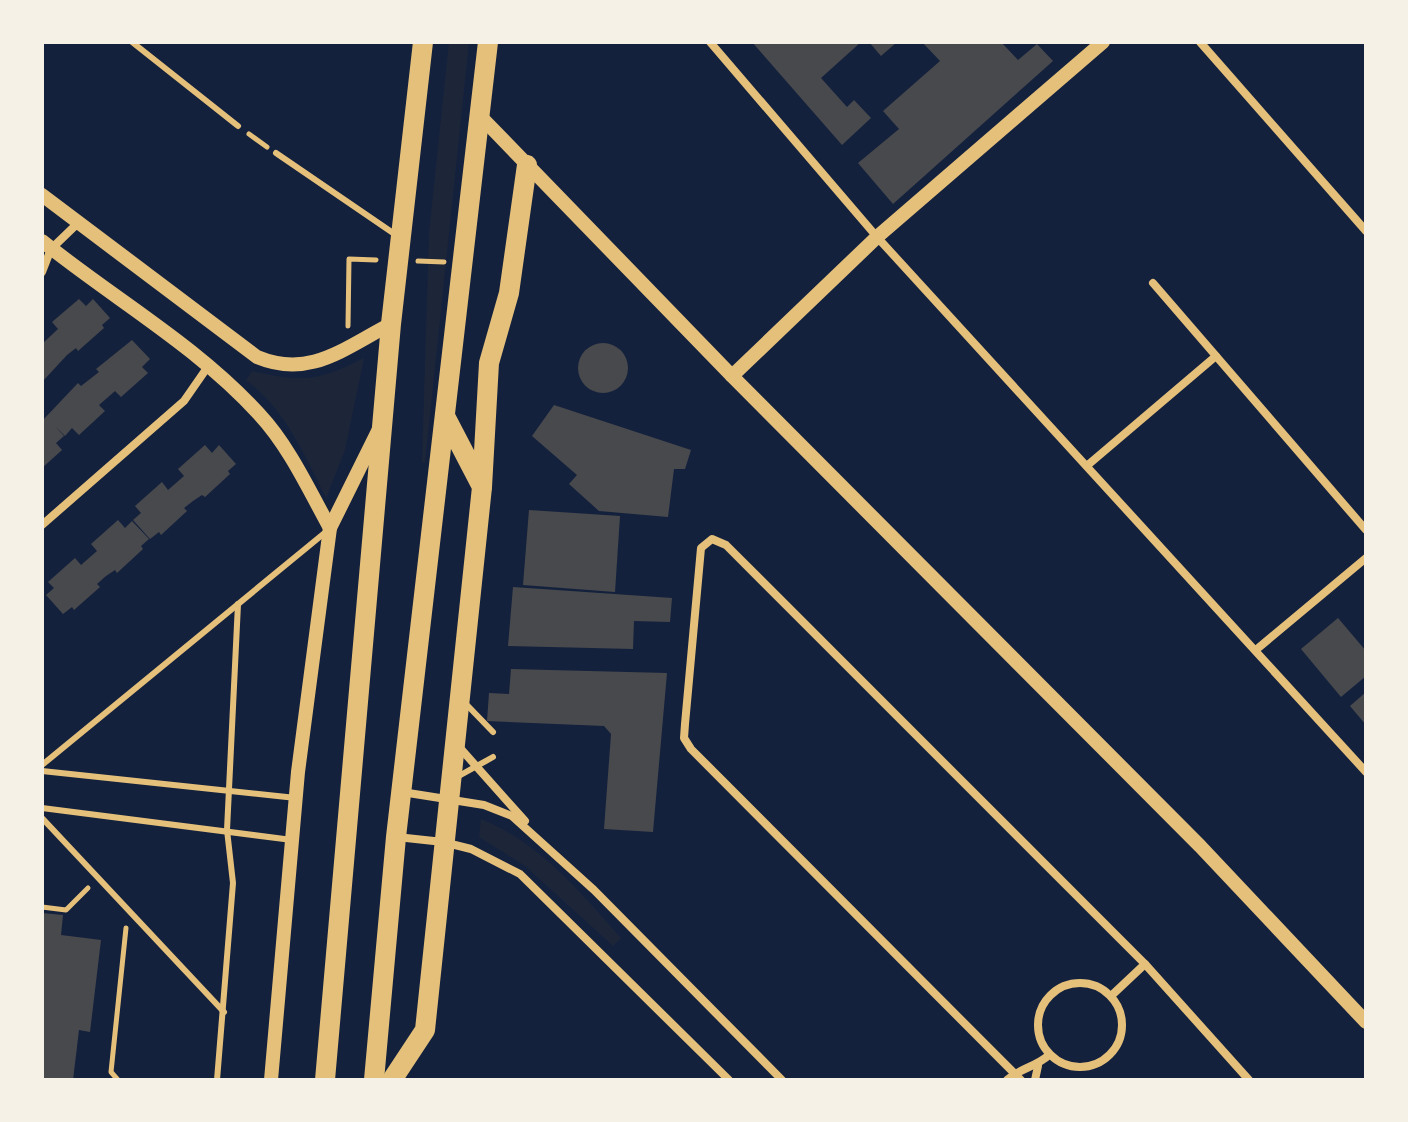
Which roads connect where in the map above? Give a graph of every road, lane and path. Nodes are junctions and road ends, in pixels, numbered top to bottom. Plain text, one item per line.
1 (132, 42) edge
2 (423, 42) edge
3 (488, 42) edge
4 (710, 42) edge
5 (1103, 42) edge
6 (1200, 42) edge
7 (482, 118) junction
8 (238, 126) joint
9 (276, 153) joint
10 (527, 165) junction
11 (42, 195) edge
12 (78, 223) junction
13 (1366, 231) edge
14 (877, 237) junction
15 (403, 240) junction
16 (46, 245) edge
17 (349, 259) dead end
18 (42, 272) edge
19 (1153, 283) dead end
20 (347, 300) dead end
21 (391, 324) junction
22 (1216, 356) junction
23 (209, 365) junction
24 (732, 376) junction
25 (445, 416) junction
26 (382, 422) junction
27 (1089, 464) junction
28 (482, 487) junction
29 (42, 525) edge
30 (330, 528) junction
31 (1366, 530) edge
32 (1366, 558) edge
33 (238, 604) junction
34 (1257, 649) junction
35 (463, 700) junction
36 (493, 732) dead end
37 (457, 744) junction
38 (493, 757) dead end
39 (473, 765) junction
40 (42, 768) edge
41 (1366, 772) edge
42 (230, 790) junction
43 (451, 791) junction
44 (402, 792) junction
45 (296, 798) junction
46 (42, 808) edge
47 (42, 818) edge
48 (227, 830) junction
49 (396, 837) junction
50 (542, 839) junction
51 (292, 840) junction
52 (443, 842) junction
53 (83, 891) dead end
54 (42, 907) edge
55 (124, 948) dead end
56 (1145, 964) junction
57 (1111, 996) junction
58 (224, 1012) junction
59 (1366, 1022) edge
60 (1049, 1055) junction
61 (1038, 1066) junction
62 (1014, 1078) edge
63 (118, 1080) edge
64 (217, 1080) edge
65 (271, 1080) edge
66 (325, 1080) edge
67 (374, 1080) edge
68 (392, 1080) edge
69 (729, 1080) edge
70 (782, 1080) edge
71 (1035, 1080) edge
72 (1249, 1080) edge

1 - 8 lane
2 - 15 main road
3 - 7 main road
4 - 14 street
5 - 14 street
6 - 13 street
7 - 10 street
7 - 25 main road
8 - 9 path
9 - 15 lane
10 - 24 street
10 - 28 main road
11 - 12 street
12 - 16 street
12 - 21 street
14 - 24 street
14 - 27 street
15 - 21 main road
16 - 18 street
16 - 23 street
17 - 20 path
19 - 22 street
21 - 26 main road
22 - 27 street
22 - 31 street
23 - 29 street
23 - 30 street
24 - 59 street
25 - 28 main road
25 - 44 main road
26 - 30 street
26 - 66 main road
27 - 34 street
28 - 35 main road
30 - 33 lane
30 - 45 street
32 - 34 street
33 - 40 lane
33 - 42 lane
34 - 41 street
35 - 36 lane
35 - 37 main road
37 - 39 street
37 - 43 main road
38 - 39 lane
39 - 43 lane
39 - 50 street
40 - 42 lane
42 - 45 lane
42 - 48 lane
43 - 44 street
43 - 50 street
43 - 52 main road
44 - 49 main road
45 - 51 street
46 - 48 lane
47 - 58 lane
48 - 51 lane
48 - 58 lane
49 - 52 street
49 - 67 main road
50 - 70 street
51 - 65 street
52 - 68 main road
52 - 69 street
53 - 54 path
55 - 63 path
56 - 57 street
56 - 62 street
56 - 72 street
57 - 60 street
57 - 60 street
58 - 64 lane
60 - 61 street
61 - 62 street
61 - 71 street

